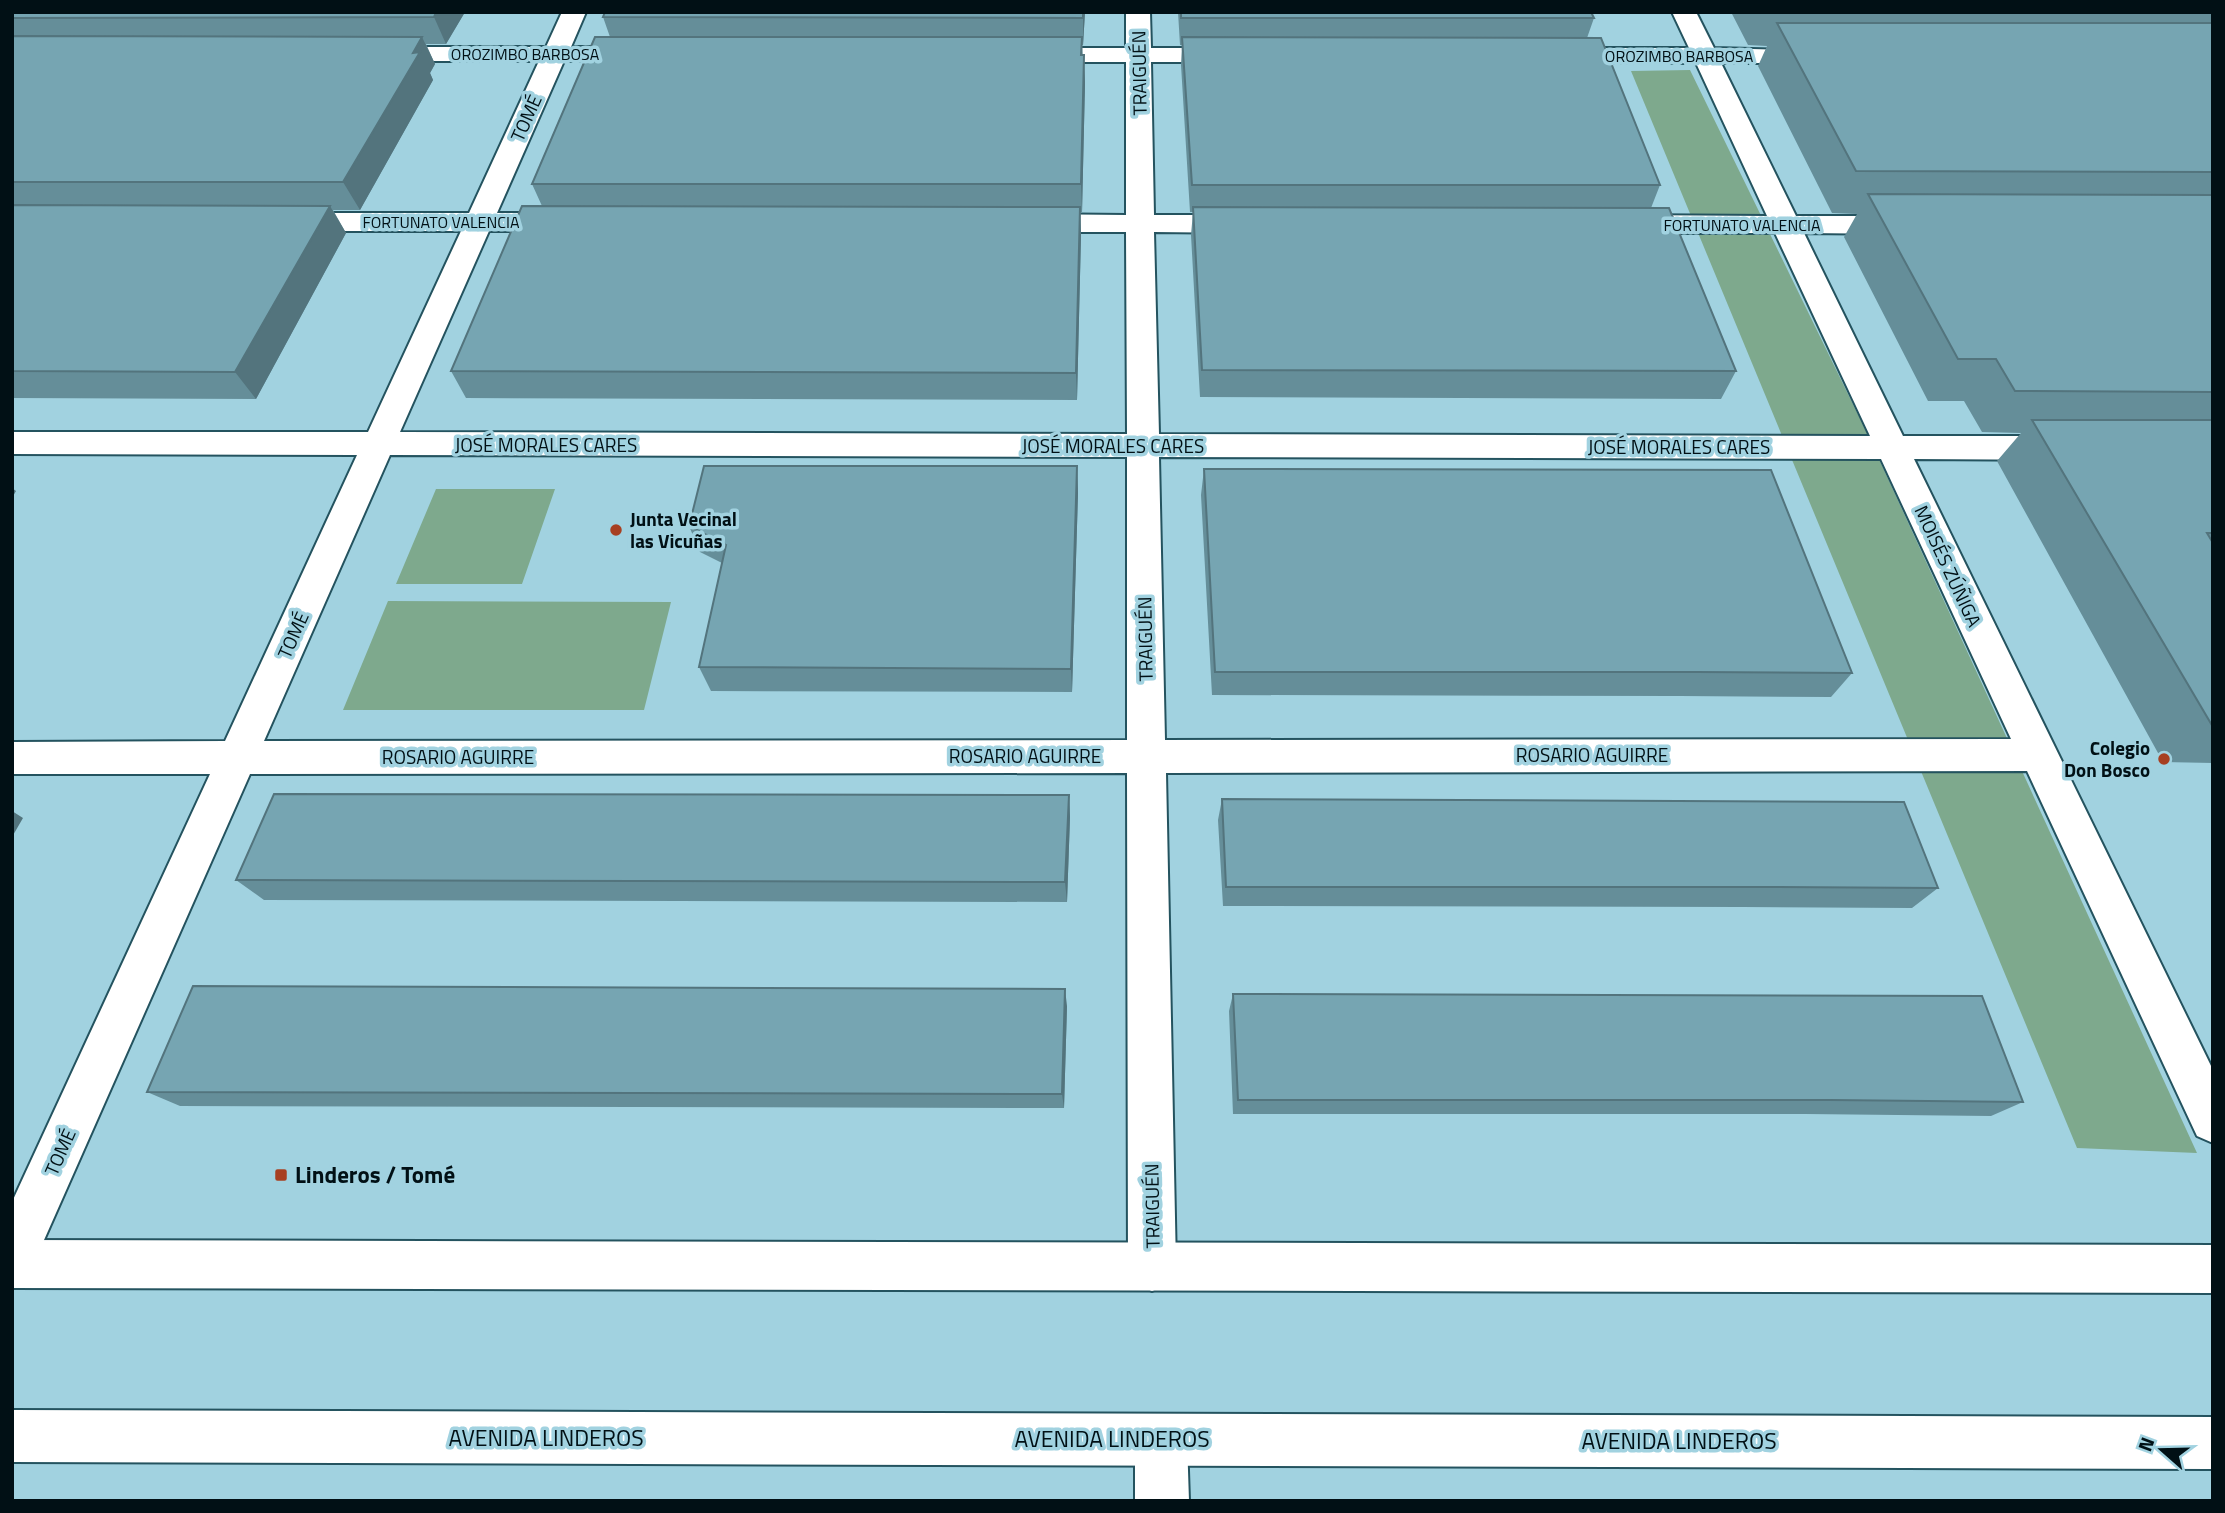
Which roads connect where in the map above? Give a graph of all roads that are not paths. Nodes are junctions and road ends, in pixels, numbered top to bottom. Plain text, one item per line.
1 (574, 12) edge
2 (1138, 12) edge
3 (1684, 12) edge
4 (347, 54) edge
5 (555, 54) junction
6 (664, 54) edge
7 (999, 55) edge
8 (1139, 55) junction
9 (1263, 55) edge
10 (1539, 55) edge
11 (1704, 56) junction
12 (1842, 56) edge
13 (257, 222) edge
14 (480, 222) junction
15 (592, 222) edge
16 (1003, 223) edge
17 (1141, 223) junction
18 (1266, 224) edge
19 (1600, 224) edge
20 (1785, 225) junction
21 (1923, 225) edge
22 (12, 443) edge
23 (379, 444) junction
24 (1143, 446) junction
25 (2092, 447) edge
26 (1892, 448) junction
27 (2038, 755) junction
28 (1146, 756) junction
29 (12, 758) edge
30 (238, 758) junction
31 (2213, 1119) edge
32 (12, 1258) edge
33 (12, 1264) edge
34 (1152, 1267) junction
35 (2213, 1269) edge
36 (12, 1436) edge
37 (1161, 1440) junction
38 (2213, 1443) edge
39 (1162, 1501) edge

1 - 5 street, TOMÉ
2 - 8 street, TRAIGUÉN
3 - 11 street, MOISÉS ZÚÑIGA
4 - 5 street, OROZIMBO BARBOSA
5 - 6 street, OROZIMBO BARBOSA
5 - 14 street, TOMÉ
7 - 8 street
8 - 9 street
8 - 17 street, TRAIGUÉN
10 - 11 street, OROZIMBO BARBOSA
11 - 12 street, OROZIMBO BARBOSA
11 - 20 street, MOISÉS ZÚÑIGA
13 - 14 street, FORTUNATO VALENCIA
14 - 15 street, FORTUNATO VALENCIA
14 - 23 street, TOMÉ
16 - 17 street
17 - 18 street
17 - 24 street, TRAIGUÉN
19 - 20 street, FORTUNATO VALENCIA
20 - 21 street, FORTUNATO VALENCIA
20 - 26 street, MOISÉS ZÚÑIGA
22 - 23 street, JOSÉ MORALES CARES
23 - 24 street, JOSÉ MORALES CARES
23 - 30 street, TOMÉ
24 - 26 street, JOSÉ MORALES CARES
24 - 28 street, TRAIGUÉN
25 - 26 street, JOSÉ MORALES CARES
26 - 27 street, MOISÉS ZÚÑIGA
27 - 28 street, ROSARIO AGUIRRE
27 - 31 street, MOISÉS ZÚÑIGA
28 - 30 street, ROSARIO AGUIRRE
28 - 34 street, TRAIGUÉN
29 - 30 street, ROSARIO AGUIRRE
30 - 32 street, TOMÉ
33 - 34 street
34 - 35 street
36 - 37 street, AVENIDA LINDEROS
37 - 38 street, AVENIDA LINDEROS
37 - 39 street

